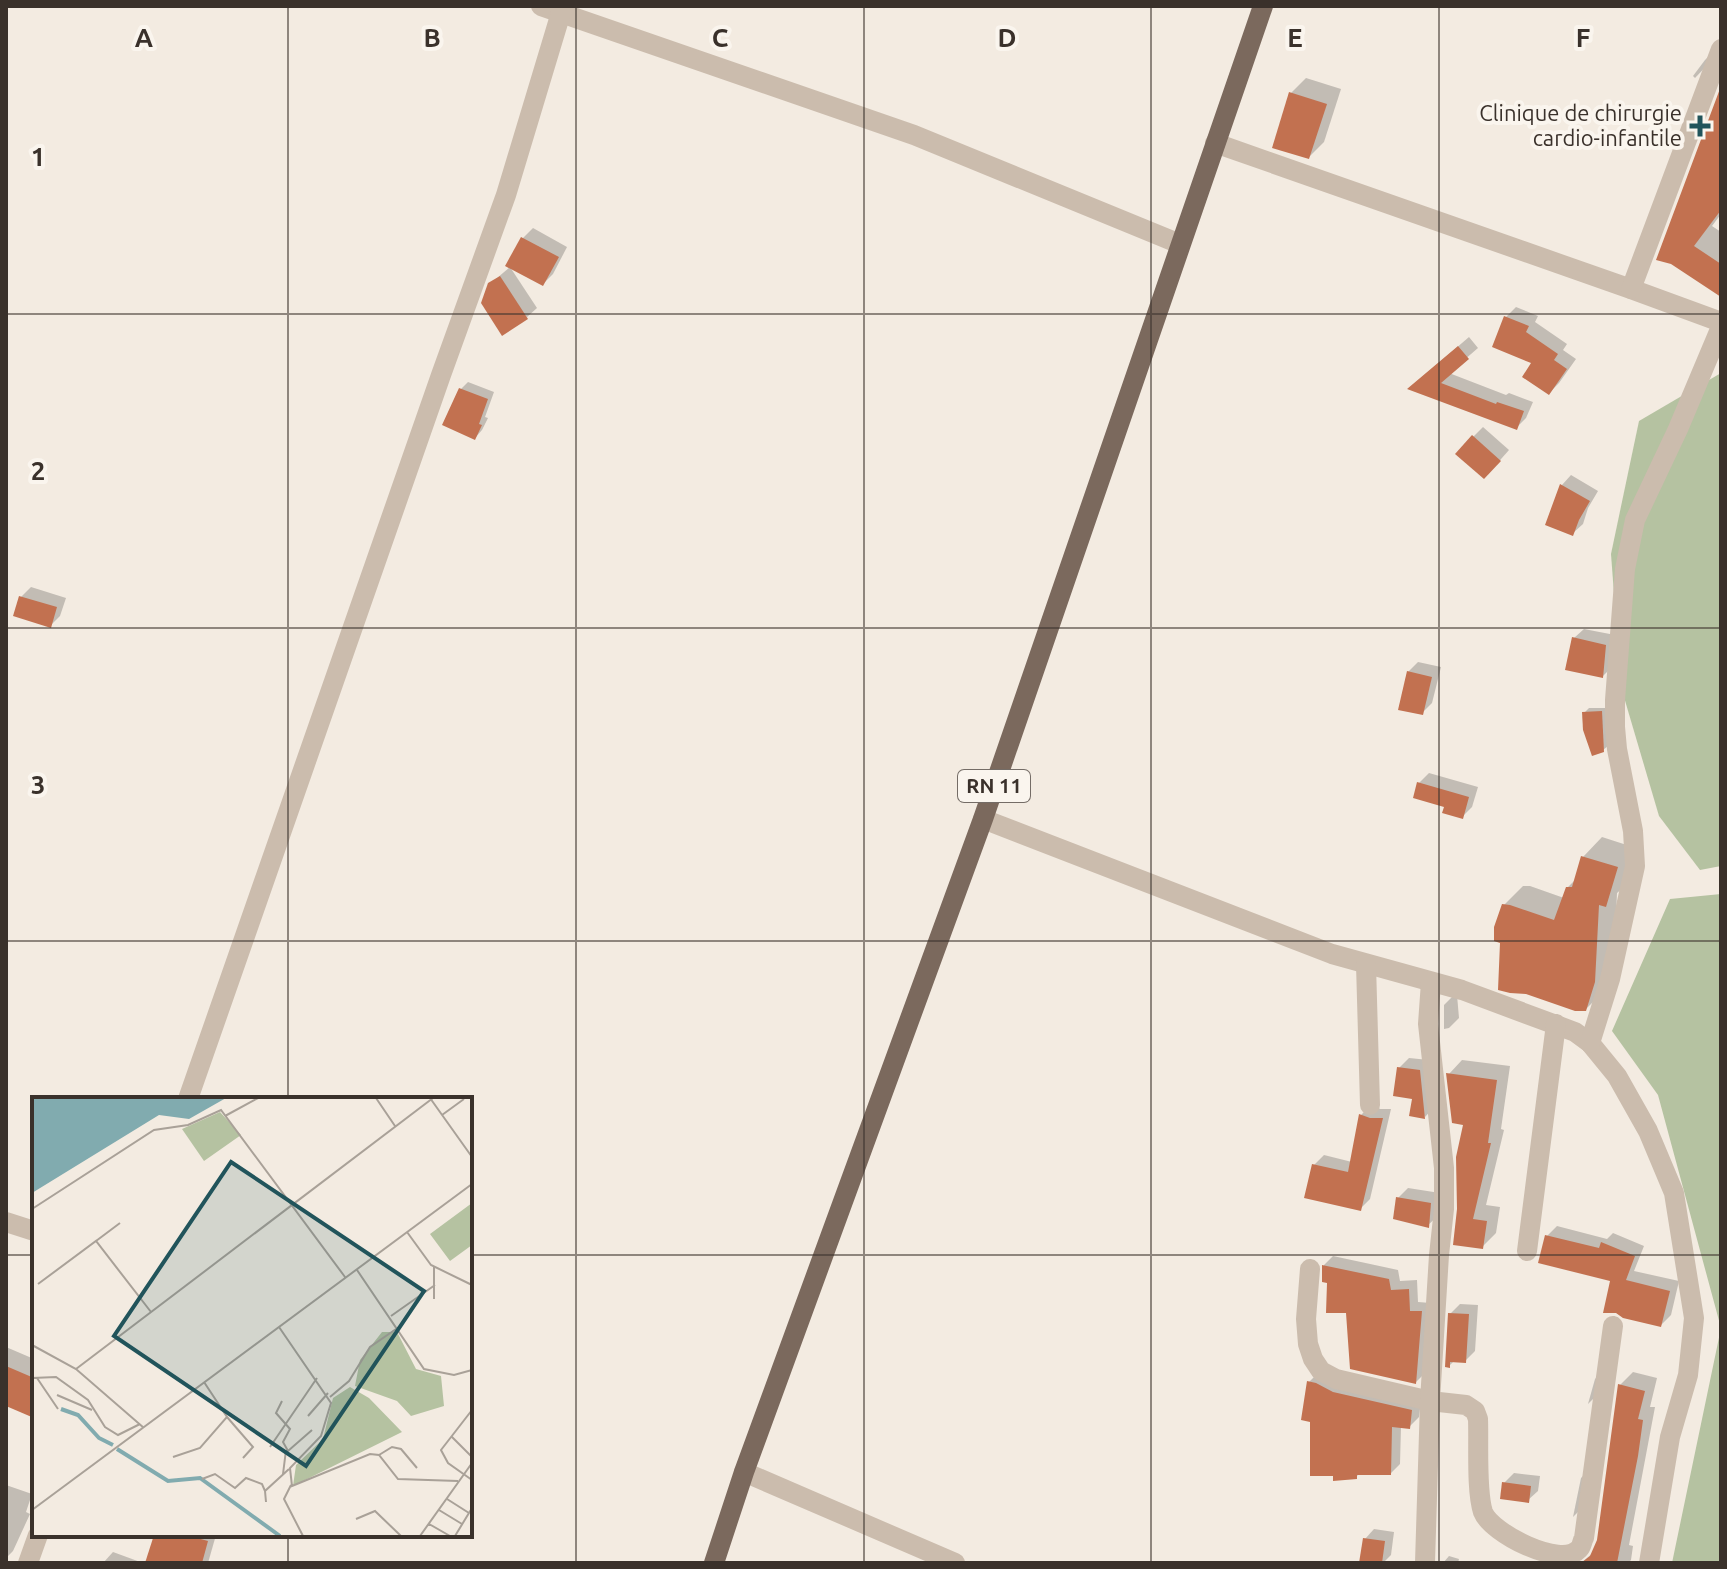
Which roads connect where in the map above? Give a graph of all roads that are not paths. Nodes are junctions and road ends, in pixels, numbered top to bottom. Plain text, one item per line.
1 (1263, 6) edge
2 (555, 8) edge
3 (1721, 49) edge
4 (1215, 143) junction
5 (1180, 244) junction
6 (1631, 289) junction
7 (1721, 324) edge
8 (983, 819) junction
9 (1366, 964) junction
10 (1431, 982) junction
11 (1556, 1024) junction
12 (1590, 1043) junction
13 (189, 1097) edge
14 (1370, 1105) dead end
15 (6, 1222) edge
16 (32, 1230) edge
17 (1527, 1251) dead end
18 (1310, 1269) dead end
19 (1613, 1326) dead end
20 (1430, 1401) junction
21 (744, 1472) junction
22 (37, 1537) edge
23 (1537, 1557) edge
24 (28, 1563) edge
25 (714, 1563) edge
26 (955, 1563) edge
27 (1425, 1563) edge
28 (1649, 1563) edge

1 - 4 main road, RN 11
2 - 5 street
2 - 13 street
3 - 6 street
4 - 5 main road, RN 11
4 - 6 street
5 - 8 main road, RN 11
6 - 7 street
7 - 12 street
8 - 9 street
8 - 21 main road, RN 11
9 - 10 street
9 - 14 street
10 - 11 street
10 - 20 street
11 - 12 street
11 - 17 street
12 - 28 street
15 - 16 street
18 - 20 street
19 - 23 street
20 - 23 street
20 - 27 street
21 - 25 main road, RN 11
21 - 26 street
22 - 24 street

